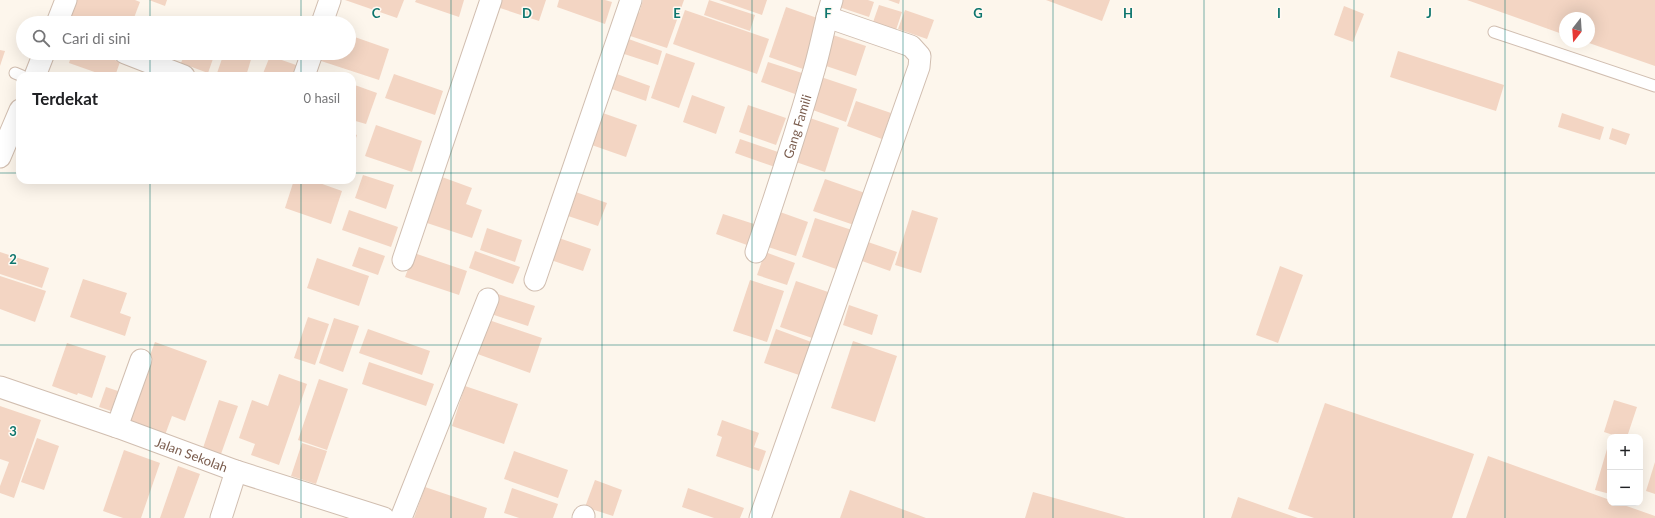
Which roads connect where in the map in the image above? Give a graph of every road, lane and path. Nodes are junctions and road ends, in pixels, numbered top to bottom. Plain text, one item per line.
1 (66, 0) edge
2 (330, 0) edge
3 (491, 0) edge
4 (631, 0) edge
5 (829, 9) edge
6 (60, 16) edge
7 (324, 16) edge
8 (1494, 32) dead end
9 (38, 60) edge
10 (143, 60) edge
11 (310, 60) edge
12 (27, 72) edge
13 (174, 72) edge
14 (305, 72) edge
15 (1655, 86) edge
16 (16, 119) edge
17 (0, 157) edge
18 (756, 252) dead end
19 (403, 260) dead end
20 (535, 280) dead end
21 (488, 299) dead end
22 (141, 360) dead end
23 (0, 387) edge
24 (117, 427) junction
25 (236, 471) junction
26 (221, 518) edge
27 (384, 518) edge
28 (401, 518) edge
29 (760, 518) edge

1 - 6 street
2 - 7 street
3 - 19 street
4 - 20 street
5 - 18 street, Gang Famili
5 - 29 street
8 - 15 lane
9 - 12 street
10 - 13 street
11 - 14 street
16 - 17 street
21 - 28 street
22 - 24 street
23 - 24 street, Jalan Sekolah
24 - 25 street, Jalan Sekolah
25 - 26 street
25 - 27 street, Jalan Sekolah

